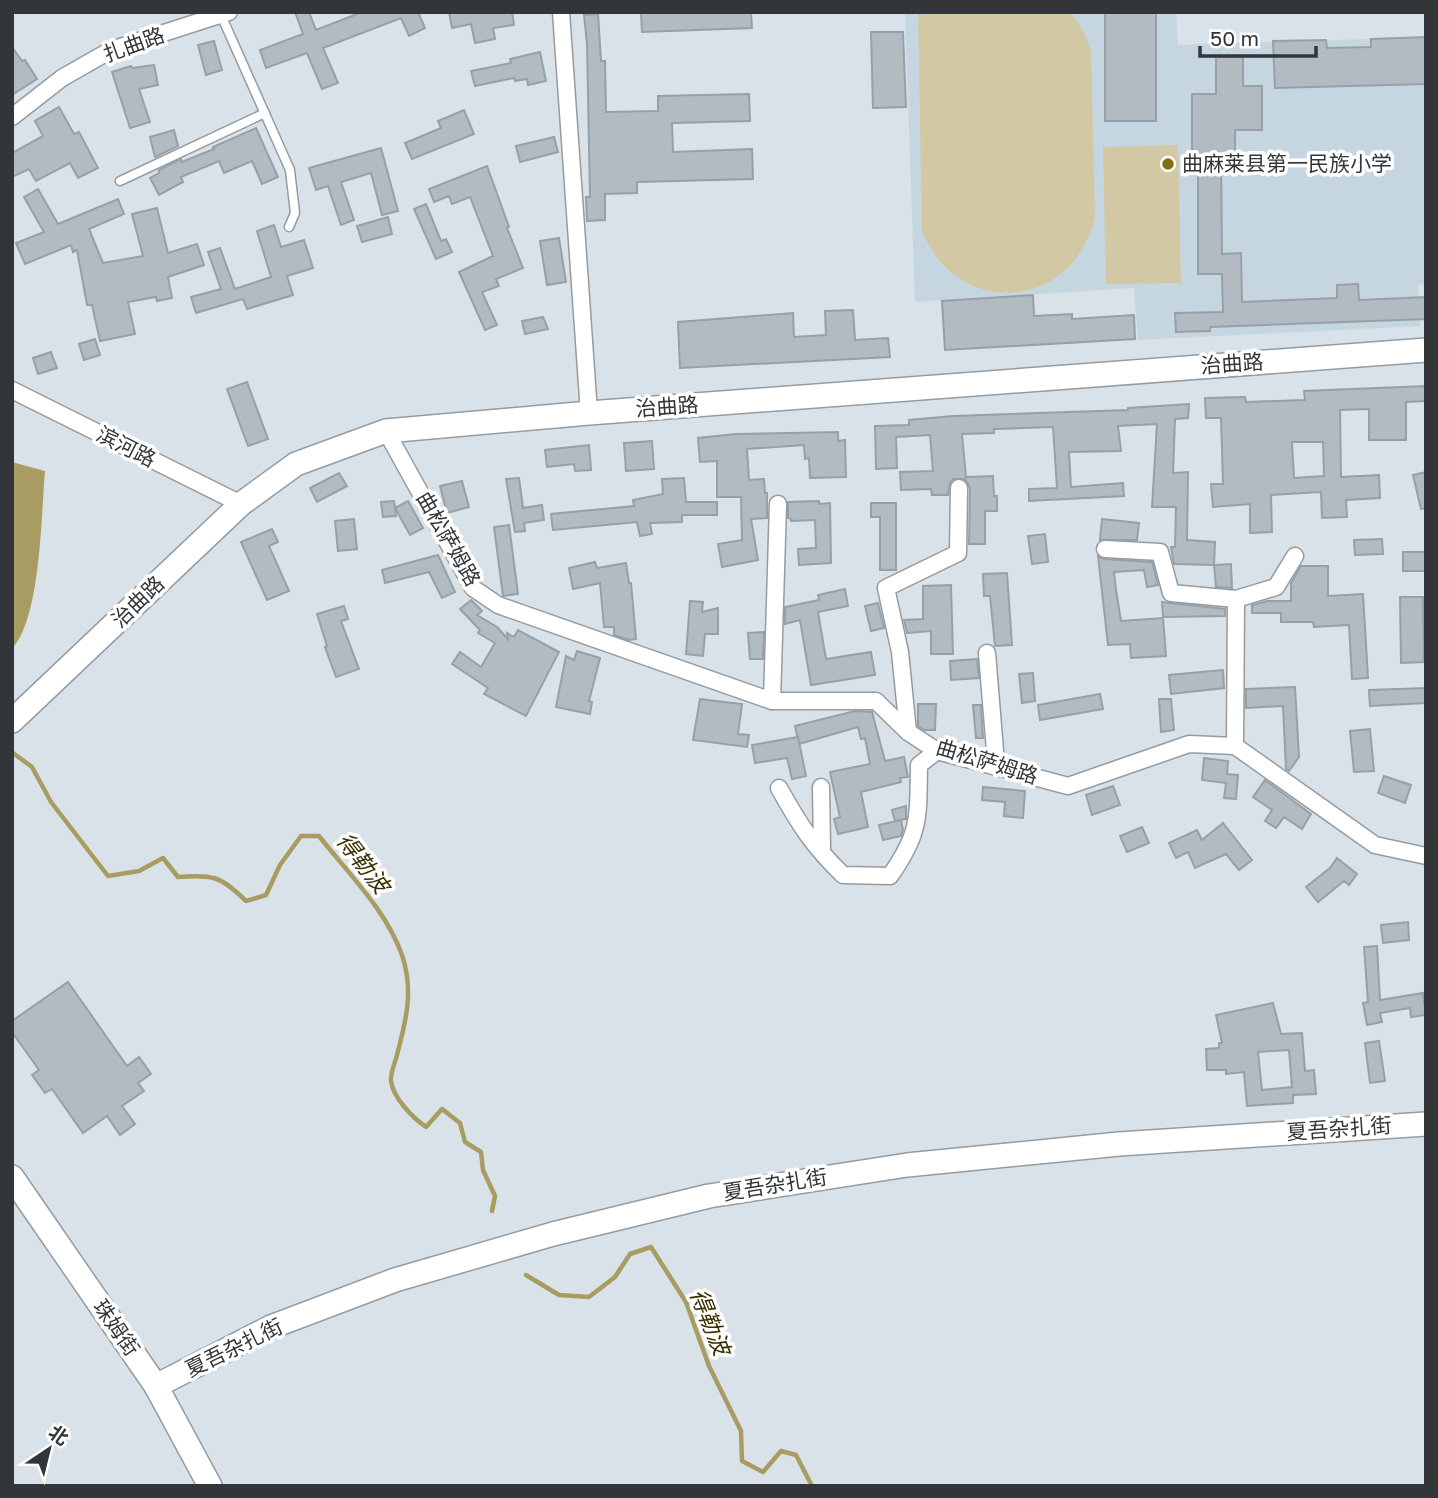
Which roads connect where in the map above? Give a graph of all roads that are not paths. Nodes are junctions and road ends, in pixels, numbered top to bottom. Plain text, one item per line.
1 (561, 12) edge
2 (225, 13) edge
3 (265, 113) junction
4 (12, 117) edge
5 (120, 181) dead end
6 (289, 227) dead end
7 (1426, 350) edge
8 (12, 390) edge
9 (589, 413) junction
10 (386, 431) junction
11 (959, 488) dead end
12 (241, 504) junction
13 (778, 504) dead end
14 (1105, 549) dead end
15 (1295, 556) dead end
16 (1236, 599) junction
17 (987, 653) dead end
18 (772, 701) junction
19 (12, 721) edge
20 (908, 732) junction
21 (1235, 746) junction
22 (937, 751) junction
23 (996, 762) dead end
24 (821, 787) dead end
25 (779, 788) dead end
26 (822, 848) dead end
27 (1426, 856) edge
28 (1426, 1124) edge
29 (12, 1177) edge
30 (156, 1386) junction
31 (210, 1486) edge

1 - 9 street
2 - 3 lane
2 - 4 street, 扎曲路
3 - 5 lane
3 - 6 lane
7 - 9 main road, 治曲路
8 - 12 street, 滨河路
9 - 10 main road, 治曲路
10 - 12 main road, 治曲路
10 - 18 street, 曲松萨姆路
11 - 20 street
12 - 19 main road, 治曲路
13 - 18 street
14 - 16 street
15 - 16 street
16 - 21 street
17 - 23 street
18 - 20 street, 曲松萨姆路
20 - 22 street, 曲松萨姆路
21 - 22 street, 曲松萨姆路
21 - 27 street
22 - 25 street
24 - 26 street
28 - 30 main road, 夏吾杂扎街
29 - 30 main road, 珠姆街
30 - 31 main road, 珠姆街

